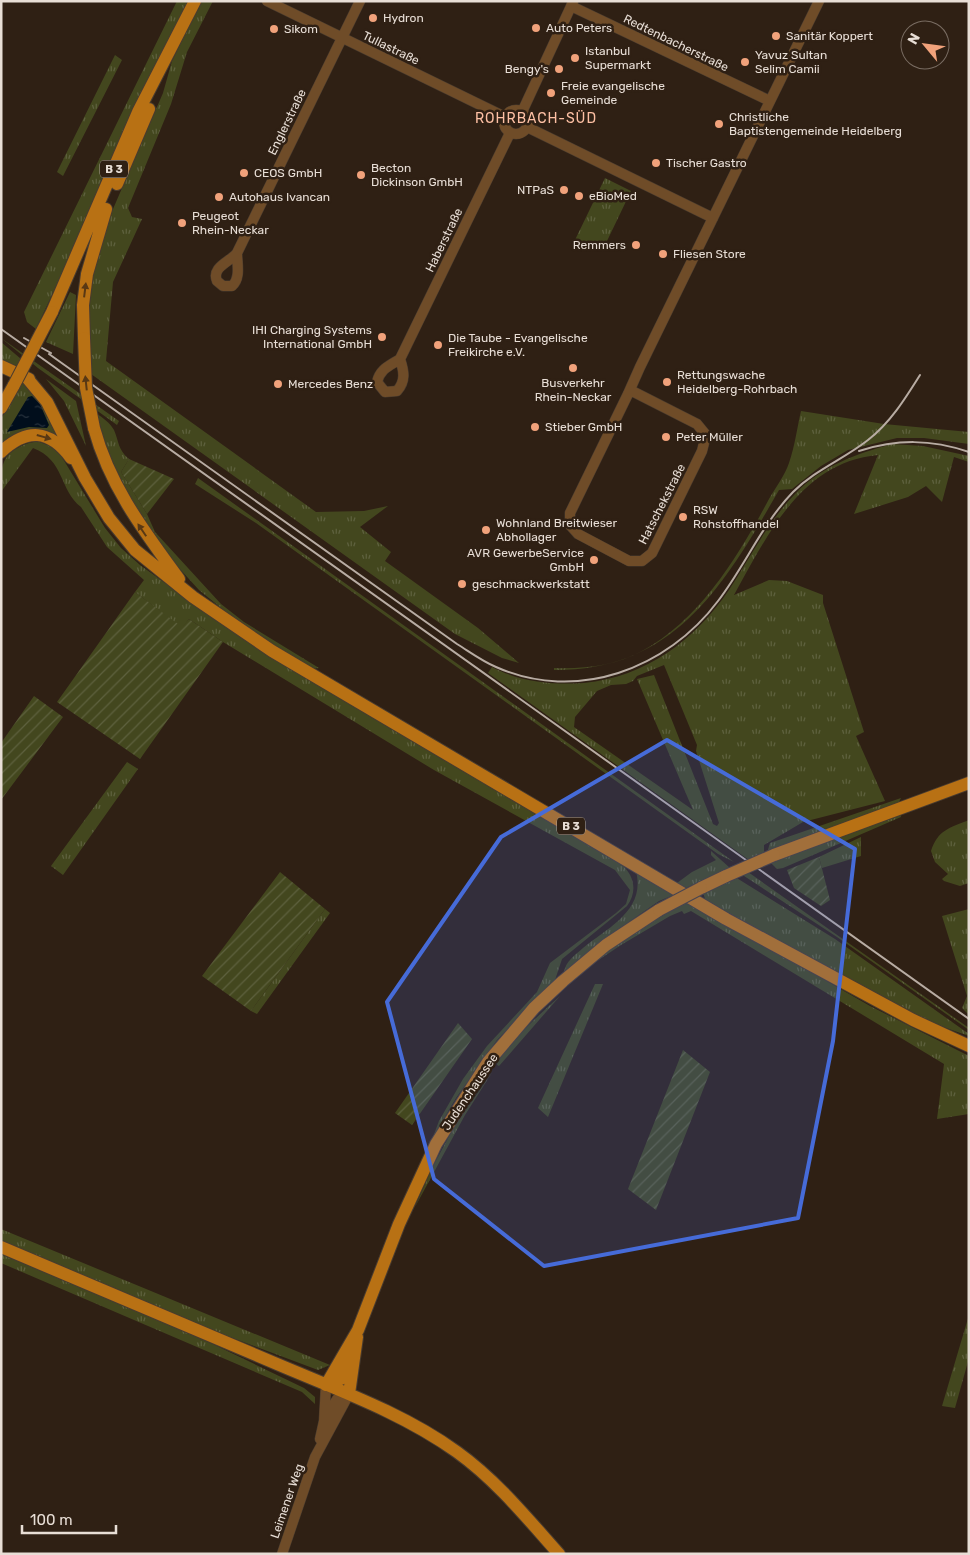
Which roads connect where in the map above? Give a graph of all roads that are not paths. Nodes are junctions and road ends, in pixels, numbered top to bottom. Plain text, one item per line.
1 (194, 1) edge
2 (267, 1) edge
3 (360, 1) edge
4 (819, 1) edge
5 (572, 4) edge
6 (342, 38) junction
7 (169, 52) junction
8 (770, 101) junction
9 (522, 112) junction
10 (504, 117) junction
11 (527, 127) junction
12 (510, 133) junction
13 (106, 209) junction
14 (713, 218) junction
15 (237, 253) dead end
16 (64, 288) junction
17 (400, 359) dead end
18 (1, 366) edge
19 (27, 378) junction
20 (630, 390) junction
21 (1, 408) edge
22 (1, 452) edge
23 (85, 478) junction
24 (160, 570) junction
25 (193, 597) junction
26 (969, 783) edge
27 (969, 1046) edge
28 (1, 1247) edge
29 (349, 1357) junction
30 (307, 1377) junction
31 (326, 1385) junction
32 (349, 1394) junction
33 (324, 1421) junction
34 (315, 1457) junction
35 (282, 1554) edge
36 (559, 1554) edge

1 - 7 main road, B 3
2 - 6 street, Tullastraße
3 - 6 street, Englerstraße
4 - 8 street, Hatschekstraße
5 - 8 street, Redtenbacherstraße
5 - 9 street
6 - 10 street, Tullastraße
6 - 15 street, Englerstraße
7 - 13 main road, B 3
7 - 16 main road, B 3
8 - 14 street, Hatschekstraße
9 - 10 street
9 - 11 street
10 - 12 street
11 - 12 street
11 - 14 street
12 - 17 street, Haberstraße
13 - 16 main road, B 3
25 -> 13 main road, B 3, bridge
14 - 20 street, Hatschekstraße
16 - 21 main road, B 3, bridge
18 - 19 main road, B 3
19 - 23 main road, B 3
19 - 24 main road, B 3
20 - 20 street, Hatschekstraße
22 -> 23 main road, B 3
23 - 24 main road, B 3
24 - 25 main road, B 3
25 - 27 main road, B 3
26 - 29 main road, Judenchaussee, bridge
28 - 30 main road
29 - 30 main road
29 - 31 main road, Judenchaussee
29 - 32 main road, Judenchaussee
30 - 31 main road
31 - 32 main road
31 - 33 street, Leimener Weg
32 - 33 street
32 - 34 street, Leimener Weg
32 - 36 main road
33 - 34 street, Leimener Weg
34 - 35 street, Leimener Weg

